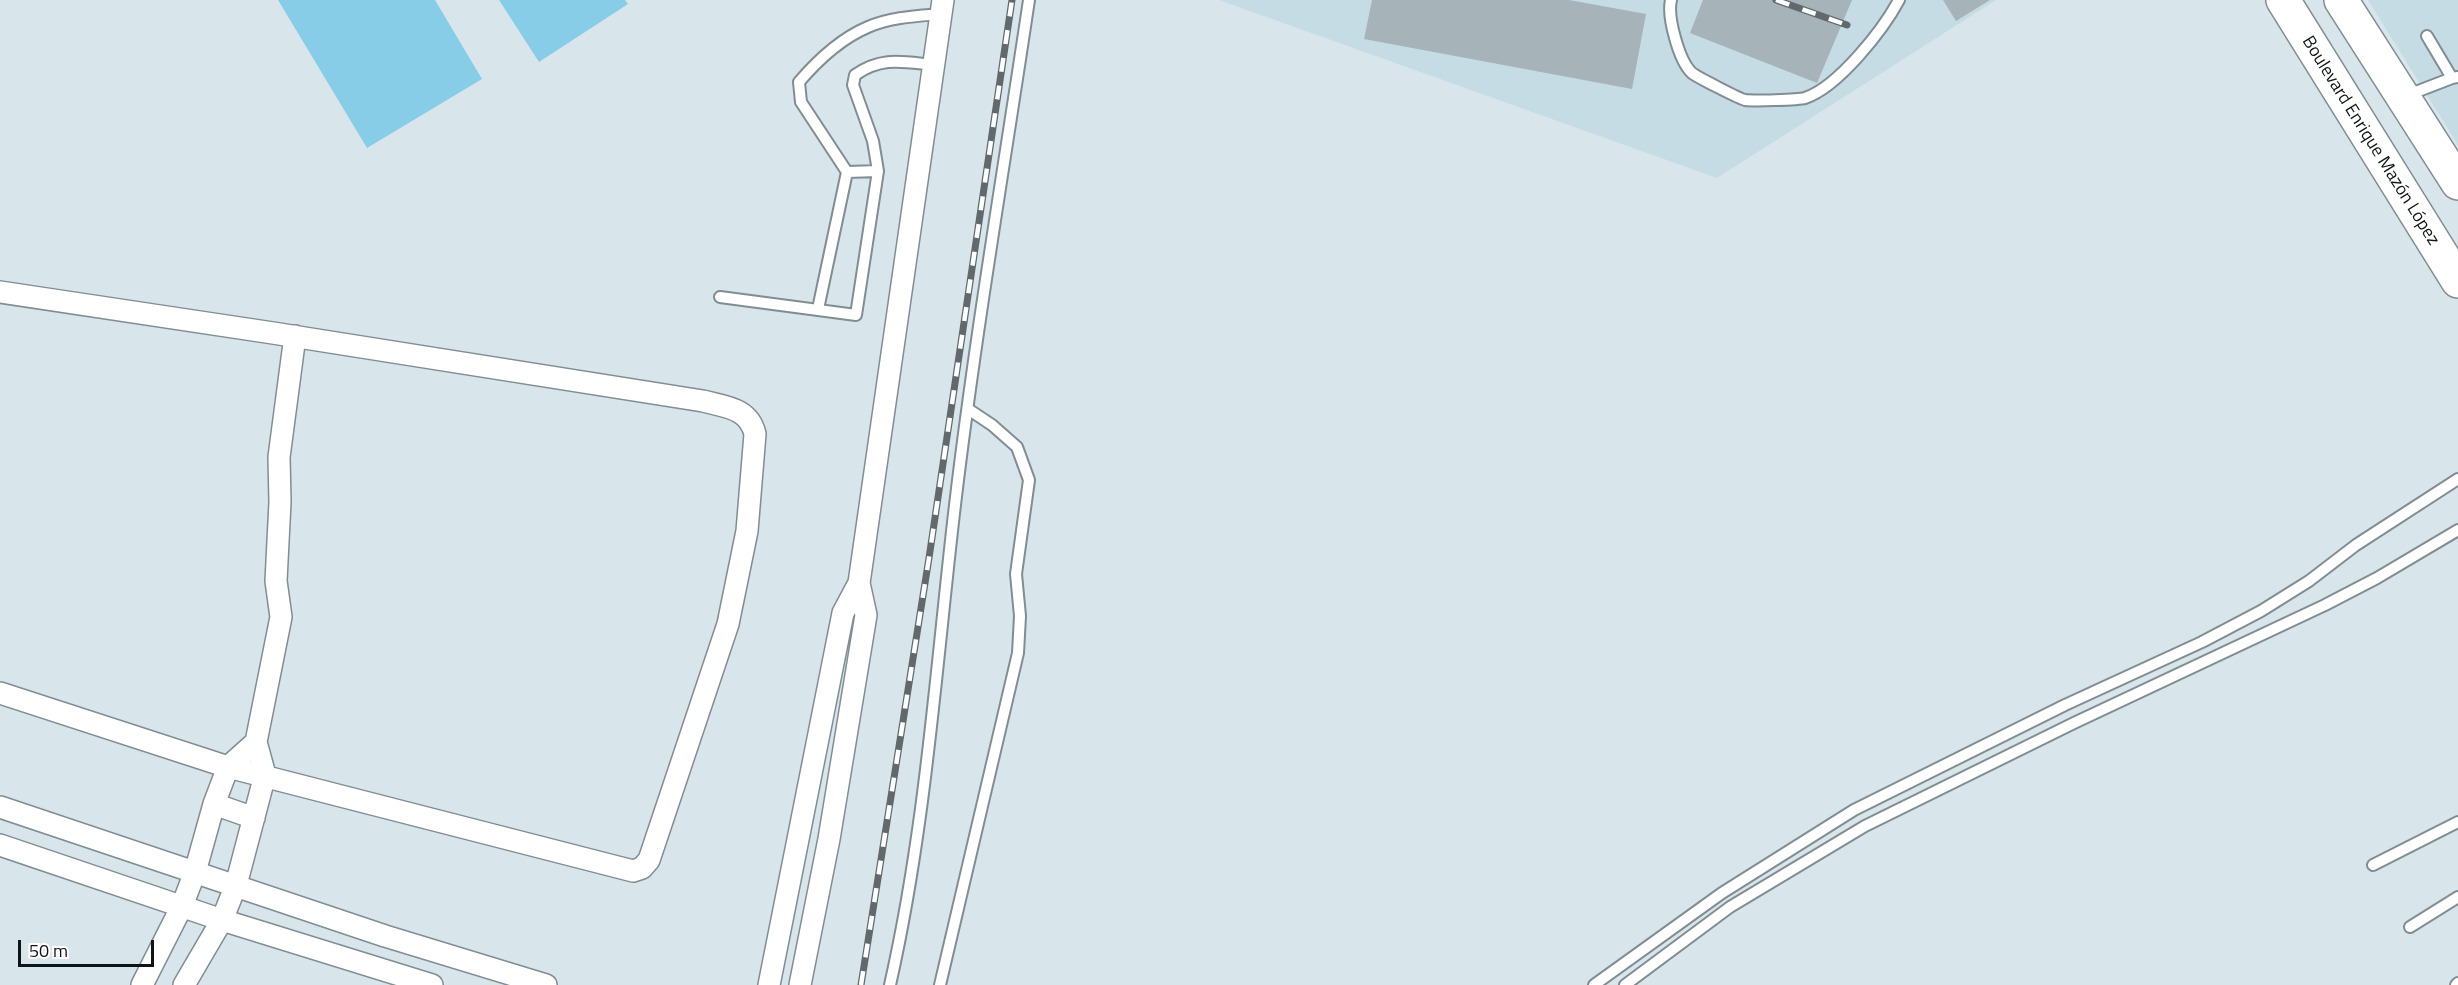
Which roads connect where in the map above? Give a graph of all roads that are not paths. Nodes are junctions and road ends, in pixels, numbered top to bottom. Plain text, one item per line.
1 (1029, 0) edge
2 (1671, 0) edge
3 (1899, 0) edge
4 (2283, 0) edge
5 (2341, 0) edge
6 (942, 7) edge
7 (2427, 36) dead end
8 (934, 65) junction
9 (2455, 77) edge
10 (2403, 97) junction
11 (878, 171) junction
12 (847, 172) junction
13 (2458, 183) edge
14 (2458, 281) edge
15 (0, 292) edge
16 (720, 297) dead end
17 (818, 309) junction
18 (295, 336) junction
19 (968, 409) junction
20 (2458, 478) edge
21 (2458, 530) edge
22 (859, 583) junction
23 (0, 693) edge
24 (2010, 732) junction
25 (256, 742) junction
26 (2020, 750) junction
27 (228, 767) junction
28 (265, 775) junction
29 (214, 804) junction
30 (0, 807) edge
31 (254, 818) junction
32 (2458, 822) edge
33 (0, 845) edge
34 (2373, 865) dead end
35 (195, 872) junction
36 (236, 885) junction
37 (2458, 897) edge
38 (182, 906) junction
39 (222, 920) junction
40 (2410, 927) dead end
41 (385, 936) junction
42 (775, 958) junction
43 (373, 967) junction
44 (141, 985) edge
45 (184, 985) edge
46 (432, 985) edge
47 (546, 985) edge
48 (762, 985) edge
49 (769, 985) edge
50 (800, 985) edge
51 (890, 985) edge
52 (940, 985) edge
53 (1594, 985) edge
54 (1625, 985) edge

1 - 19 lane
2 - 3 lane
4 - 14 main road, Boulevard Enrique Mazón López
5 - 10 main road
6 - 8 street
6 - 12 lane
7 - 9 lane
8 - 11 lane
8 - 22 street
9 - 10 lane
10 - 13 main road
11 - 12 lane
11 - 17 lane
12 - 17 lane
15 - 18 street
16 - 17 lane
18 - 25 street
18 - 28 street
19 - 51 lane
19 - 52 lane
20 - 24 lane
21 - 26 lane
22 - 42 street
22 - 50 street
23 - 27 street
24 - 26 lane
24 - 53 lane
25 - 27 street
25 - 28 street
26 - 54 lane
27 - 28 street
27 - 29 street
28 - 31 street
29 - 31 street
29 - 35 street
30 - 35 street
31 - 36 street
32 - 34 lane
33 - 38 street
35 - 36 street
35 - 38 street
36 - 39 street
36 - 41 street
37 - 40 lane
38 - 39 street
38 - 44 street
39 - 43 street
39 - 45 street
41 - 43 street
41 - 47 street
42 - 48 street
42 - 49 street
43 - 46 street

